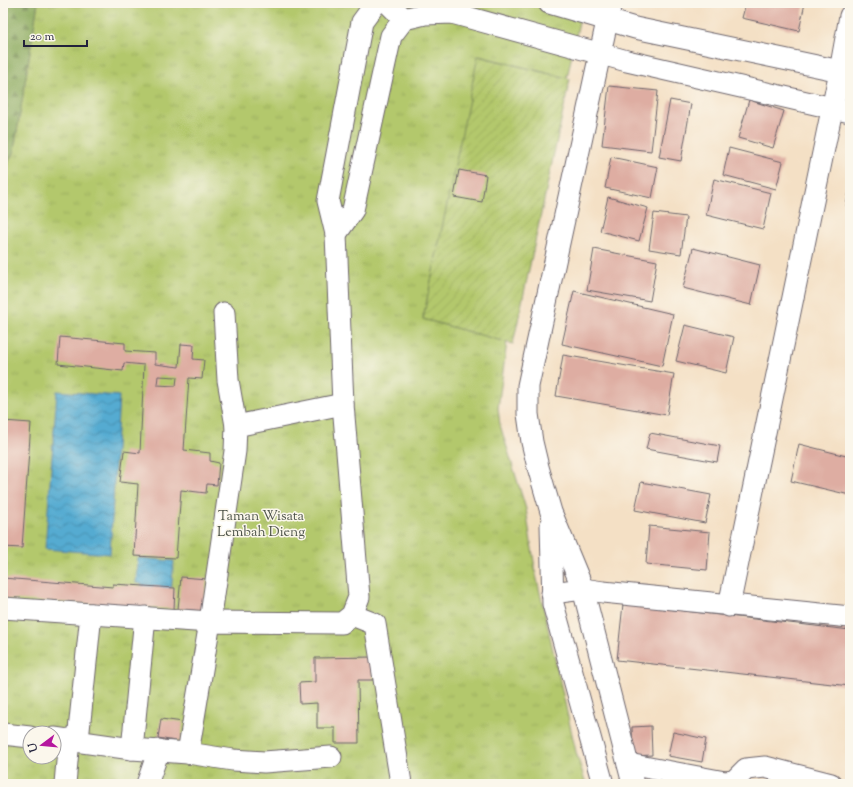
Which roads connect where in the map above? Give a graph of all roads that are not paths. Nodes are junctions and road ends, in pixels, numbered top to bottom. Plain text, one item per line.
1 (376, 3) edge
2 (388, 3) edge
3 (549, 3) edge
4 (609, 12) edge
5 (850, 16) edge
6 (404, 19) junction
7 (600, 53) junction
8 (845, 72) edge
9 (841, 110) edge
10 (336, 234) junction
11 (224, 313) dead end
12 (343, 404) junction
13 (236, 426) junction
14 (550, 512) junction
15 (583, 589) junction
16 (552, 594) junction
17 (729, 606) junction
18 (3, 608) edge
19 (91, 614) junction
20 (352, 615) junction
21 (145, 617) junction
22 (850, 617) edge
23 (210, 622) junction
24 (3, 734) edge
25 (22, 736) edge
26 (67, 739) edge
27 (132, 749) junction
28 (159, 750) junction
29 (188, 753) junction
30 (331, 758) dead end
31 (628, 764) junction
32 (401, 783) dead end
33 (65, 784) edge
34 (147, 784) edge
35 (603, 784) edge
36 (633, 784) edge
37 (831, 784) edge

1 - 10 street
2 - 6 street
3 - 4 street
4 - 7 street
4 - 8 street
5 - 8 street
6 - 7 street
6 - 10 street
7 - 9 street
7 - 14 street
8 - 9 street
9 - 17 street
10 - 12 street
11 - 13 street
12 - 13 street
12 - 20 street
13 - 23 street
14 - 15 street
14 - 16 street
15 - 16 street
15 - 17 street
15 - 31 street
16 - 35 street
17 - 22 street
18 - 19 street
19 - 21 street
19 - 26 street
20 - 23 street
20 - 32 street
21 - 23 street
21 - 27 street
23 - 29 street
24 - 25 street
26 - 27 street
26 - 33 street
27 - 28 street
28 - 29 street
28 - 34 street
29 - 30 street
31 - 36 street
31 - 37 street

